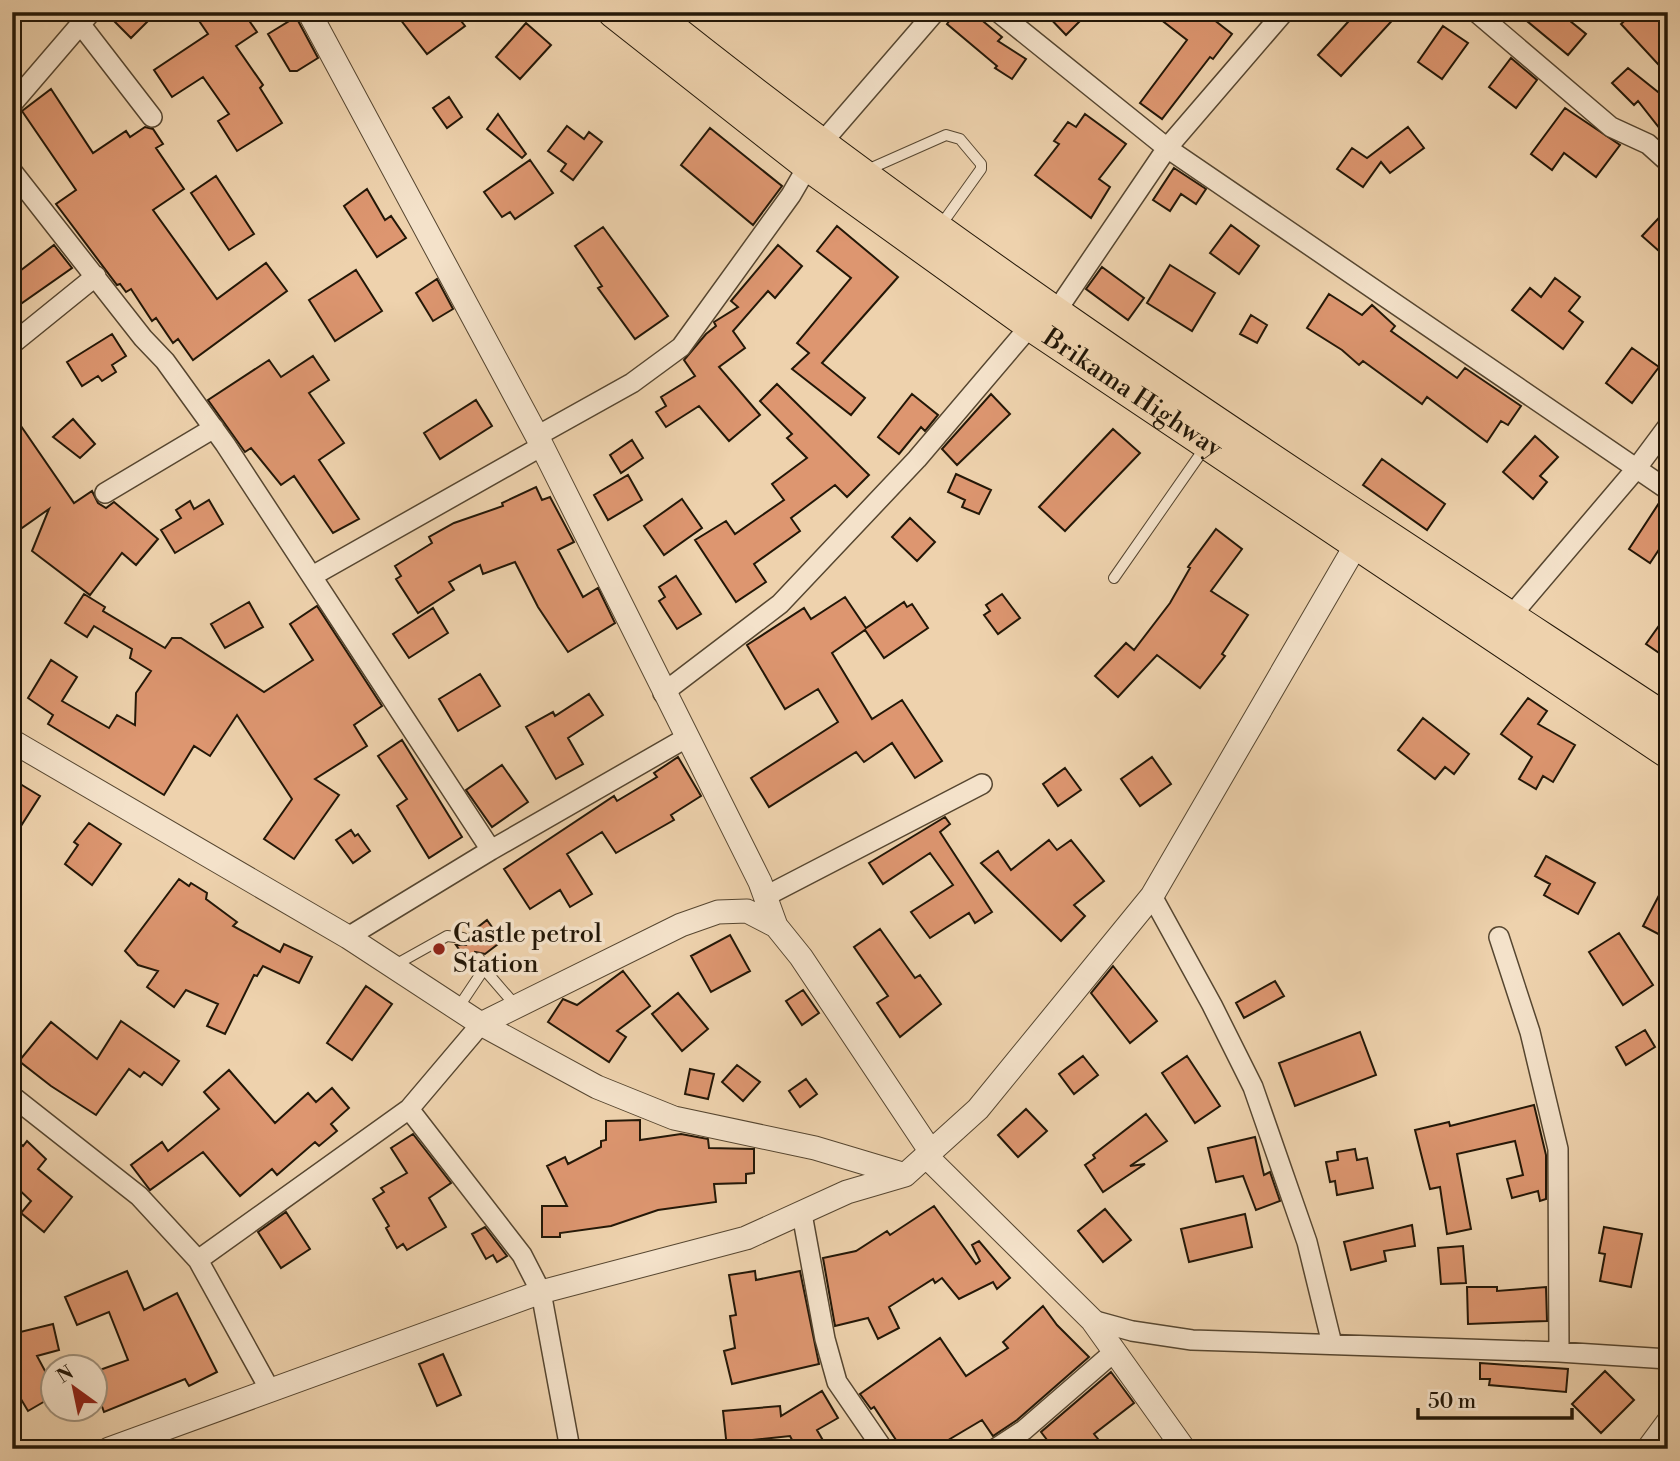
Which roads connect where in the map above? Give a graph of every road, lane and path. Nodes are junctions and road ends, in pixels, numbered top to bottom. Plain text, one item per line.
1 (309, 12) edge
2 (614, 12) edge
3 (936, 12) edge
4 (998, 12) edge
5 (1284, 12) edge
6 (1476, 12) edge
7 (667, 17) edge
8 (86, 18) edge
9 (12, 104) edge
10 (152, 117) dead end
11 (1167, 148) junction
12 (813, 155) junction
13 (1668, 162) edge
14 (12, 171) edge
15 (859, 173) junction
16 (931, 238) junction
17 (96, 276) junction
18 (1043, 319) junction
19 (12, 344) edge
20 (1668, 426) edge
21 (214, 429) junction
22 (540, 441) junction
23 (1207, 444) junction
24 (1636, 469) junction
25 (1668, 490) edge
26 (105, 493) dead end
27 (1356, 545) junction
28 (314, 575) junction
29 (1114, 578) dead end
30 (1510, 617) junction
31 (663, 692) junction
32 (1668, 722) edge
33 (686, 738) junction
34 (12, 741) edge
35 (1668, 752) edge
36 (982, 784) dead end
37 (491, 850) junction
38 (766, 896) junction
39 (1152, 896) junction
40 (776, 926) junction
41 (348, 937) junction
42 (1499, 937) dead end
43 (463, 938) dead end
44 (479, 958) dead end
45 (394, 965) junction
46 (484, 969) junction
47 (516, 1007) junction
48 (458, 1008) junction
49 (481, 1024) junction
50 (12, 1096) edge
51 (410, 1109) junction
52 (928, 1154) junction
53 (905, 1175) junction
54 (802, 1214) junction
55 (198, 1260) junction
56 (541, 1292) junction
57 (1092, 1320) junction
58 (1332, 1344) junction
59 (1114, 1352) junction
60 (1559, 1352) junction
61 (1668, 1359) edge
62 (270, 1390) junction
63 (1668, 1422) edge
64 (109, 1449) edge
65 (569, 1449) edge
66 (883, 1449) edge
67 (995, 1449) edge
68 (1184, 1449) edge
69 (1648, 1449) edge

1 - 22 street
2 - 12 highway, Brikama Highway
3 - 12 street
4 - 11 street
5 - 11 street
6 - 13 street
7 - 12 highway, Brikama Highway
8 - 9 street
8 - 10 street
11 - 18 street
11 - 24 street
12 - 15 highway, Brikama Highway
12 - 16 highway, Brikama Highway
12 - 22 street
14 - 17 street
15 - 16 highway, Brikama Highway
15 - 16 lane
16 - 18 highway, Brikama Highway
17 - 19 street
17 - 21 street
18 - 23 highway, Brikama Highway
18 - 30 highway, Brikama Highway
18 - 31 street
20 - 24 street
21 - 26 street
21 - 28 street
22 - 28 street
22 - 31 street
23 - 27 highway, Brikama Highway
23 - 29 lane
24 - 25 street
24 - 30 street
27 - 35 highway, Brikama Highway
27 - 39 street
28 - 37 street
30 - 32 highway, Brikama Highway
31 - 33 street
33 - 37 street
33 - 38 street
34 - 41 street
36 - 38 street
37 - 41 street
38 - 40 street
39 - 52 street
39 - 58 street
40 - 47 street
40 - 52 street
41 - 45 street
42 - 60 street
43 - 45 lane
44 - 46 lane
45 - 48 street
46 - 47 lane
46 - 48 lane
47 - 49 street
48 - 49 street
49 - 51 street
49 - 53 street
50 - 55 street
51 - 55 street
51 - 56 street
52 - 53 street
52 - 57 street
53 - 54 street
54 - 56 street
54 - 66 street
55 - 62 street
56 - 62 street
56 - 65 street
57 - 58 street
57 - 59 street
58 - 60 street
59 - 67 street
59 - 68 street
60 - 61 street
62 - 64 street
63 - 69 street

